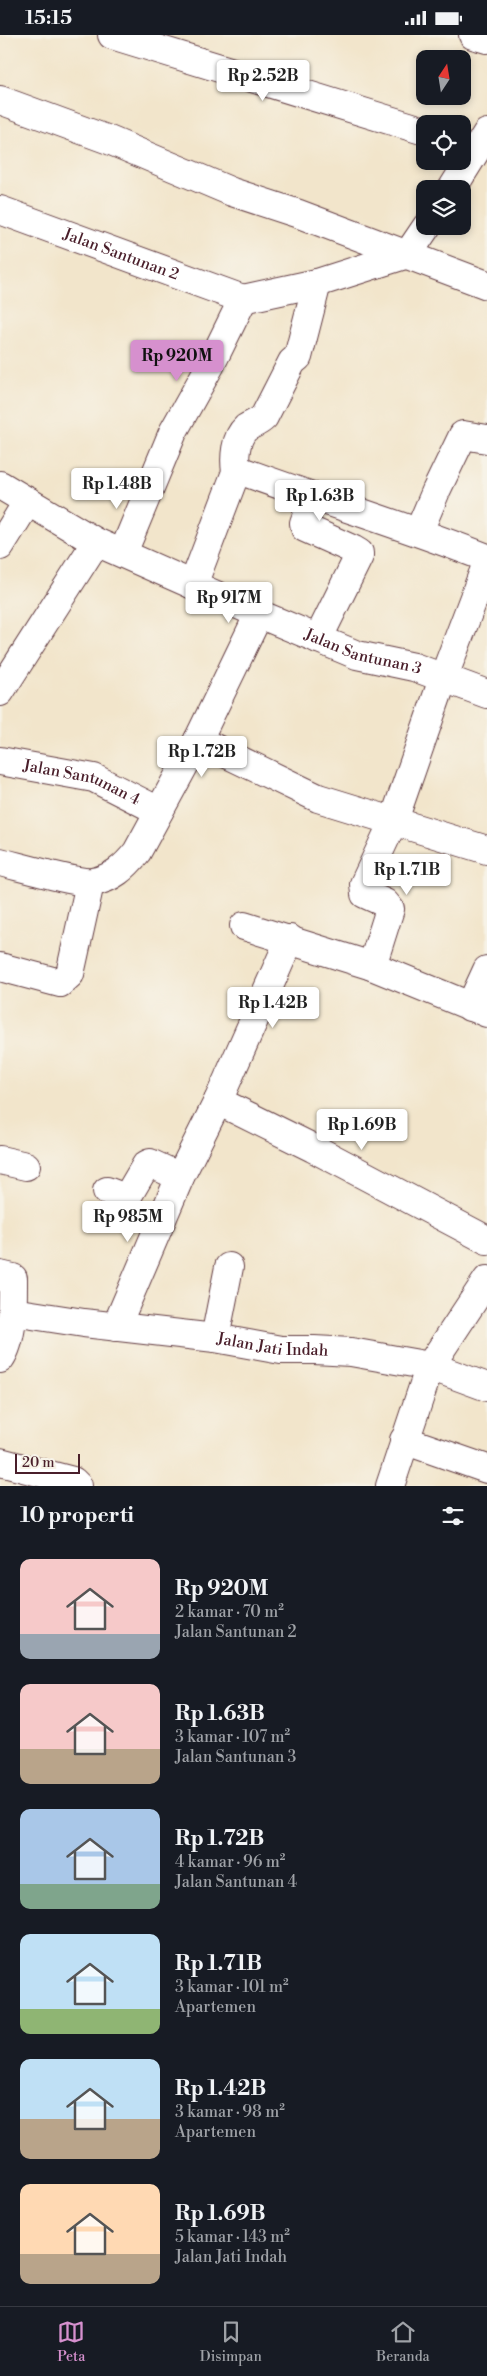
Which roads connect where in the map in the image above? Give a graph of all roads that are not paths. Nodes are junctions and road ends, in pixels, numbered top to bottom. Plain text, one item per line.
1 (473, 35) edge
2 (127, 37) edge
3 (487, 39) edge
4 (0, 100) edge
5 (416, 128) edge
6 (476, 141) edge
7 (456, 180) edge
8 (0, 210) edge
9 (421, 235) edge
10 (408, 254) junction
11 (317, 283) junction
12 (487, 285) edge
13 (243, 299) junction
14 (487, 439) edge
15 (236, 469) junction
16 (0, 485) edge
17 (313, 498) junction
18 (28, 501) junction
19 (419, 531) junction
20 (96, 542) junction
21 (0, 546) edge
22 (123, 553) junction
23 (487, 558) edge
24 (487, 563) edge
25 (193, 585) junction
26 (259, 615) junction
27 (318, 639) junction
28 (443, 679) junction
29 (0, 692) edge
30 (487, 693) edge
31 (198, 740) junction
32 (0, 761) edge
33 (159, 811) junction
34 (394, 820) junction
35 (487, 850) edge
36 (0, 862) edge
37 (90, 883) junction
38 (244, 926) dead end
39 (290, 939) junction
40 (372, 966) junction
41 (0, 967) edge
42 (487, 970) edge
43 (478, 1010) edge
44 (218, 1101) junction
45 (180, 1177) junction
46 (106, 1191) dead end
47 (487, 1239) edge
48 (229, 1267) dead end
49 (0, 1275) edge
50 (487, 1280) edge
51 (14, 1311) junction
52 (116, 1327) junction
53 (215, 1338) junction
54 (0, 1359) edge
55 (430, 1365) junction
56 (487, 1387) edge
57 (404, 1441) junction
58 (0, 1463) edge
59 (487, 1469) edge
60 (78, 1486) edge
61 (390, 1486) edge

1 - 3 street
2 - 5 street
4 - 10 street
6 - 7 street
8 - 13 street, Jalan Santunan 2
9 - 10 street
10 - 11 street
10 - 12 street
11 - 13 street
11 - 15 street
13 - 22 street
14 - 19 street
15 - 17 street
15 - 25 street
16 - 18 street, Jalan Santunan 3
17 - 19 street
17 - 27 street
18 - 20 street, Jalan Santunan 3
18 - 21 street
19 - 23 street
20 - 22 street, Jalan Santunan 3
20 - 29 street
22 - 25 street, Jalan Santunan 3
24 - 28 street
25 - 26 street, Jalan Santunan 3
26 - 27 street, Jalan Santunan 3
26 - 31 street
27 - 28 street, Jalan Santunan 3
28 - 30 street, Jalan Santunan 3
28 - 34 street
31 - 33 street
31 - 34 street
32 - 33 street, Jalan Santunan 4
33 - 37 street
34 - 35 street
34 - 40 street
36 - 37 street
37 - 41 street
38 - 39 street
39 - 40 street
39 - 44 street
40 - 43 street
42 - 43 street
44 - 45 street
44 - 47 street
45 - 46 street
45 - 52 street
48 - 53 street
49 - 51 street
50 - 55 street
51 - 52 street, Jalan Jati Indah
51 - 54 street
52 - 53 street, Jalan Jati Indah
53 - 55 street, Jalan Jati Indah
55 - 56 street, Jalan Jati Indah
55 - 57 street
57 - 59 street
57 - 61 street
58 - 60 street

